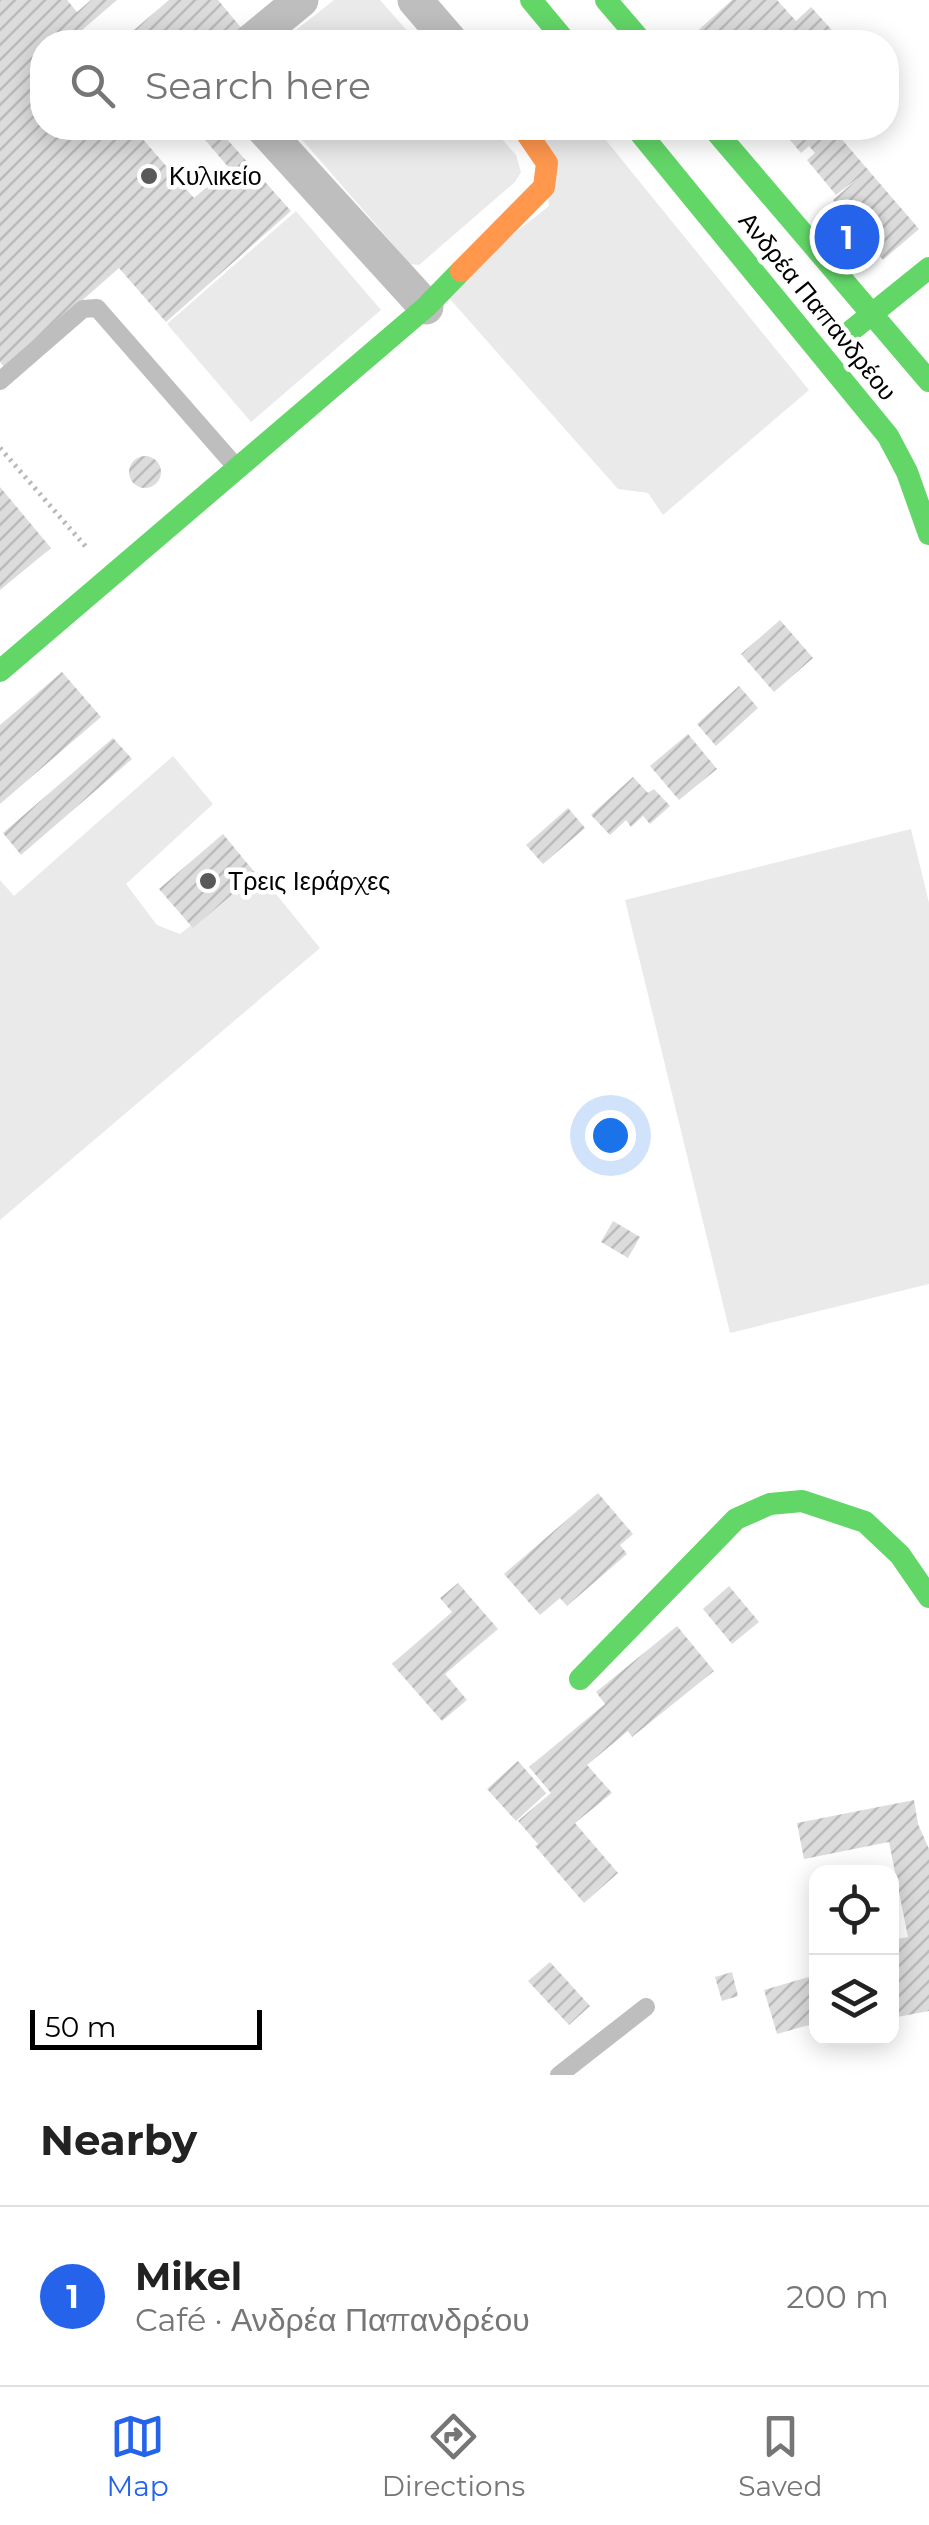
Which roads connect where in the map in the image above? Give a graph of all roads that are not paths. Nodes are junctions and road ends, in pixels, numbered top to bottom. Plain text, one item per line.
1 (301, 0) edge
2 (415, 0) edge
3 (531, 0) edge
4 (606, 0) edge
5 (265, 30) edge
6 (441, 30) edge
7 (556, 30) edge
8 (632, 30) edge
9 (274, 140) edge
10 (532, 140) edge
11 (646, 140) edge
12 (723, 140) edge
13 (929, 268) edge
14 (426, 307) junction
15 (870, 314) junction
16 (822, 355) junction
17 (0, 381) edge
18 (929, 381) edge
19 (237, 468) junction
20 (929, 534) edge
21 (0, 670) edge
22 (929, 1597) edge
23 (580, 1679) dead end
24 (646, 2007) dead end
25 (558, 2075) edge

1 - 5 street
2 - 6 street
3 - 7 street
4 - 8 street
9 - 14 street
10 - 14 street
11 - 16 street, Ανδρέα Παπανδρέου
12 - 15 street, Ανδρέα Παπανδρέου
13 - 15 street
14 - 19 street
15 - 16 street
15 - 18 street, Ανδρέα Παπανδρέου
16 - 20 street, Ανδρέα Παπανδρέου
17 - 19 lane
19 - 21 street
22 - 23 street
24 - 25 lane

